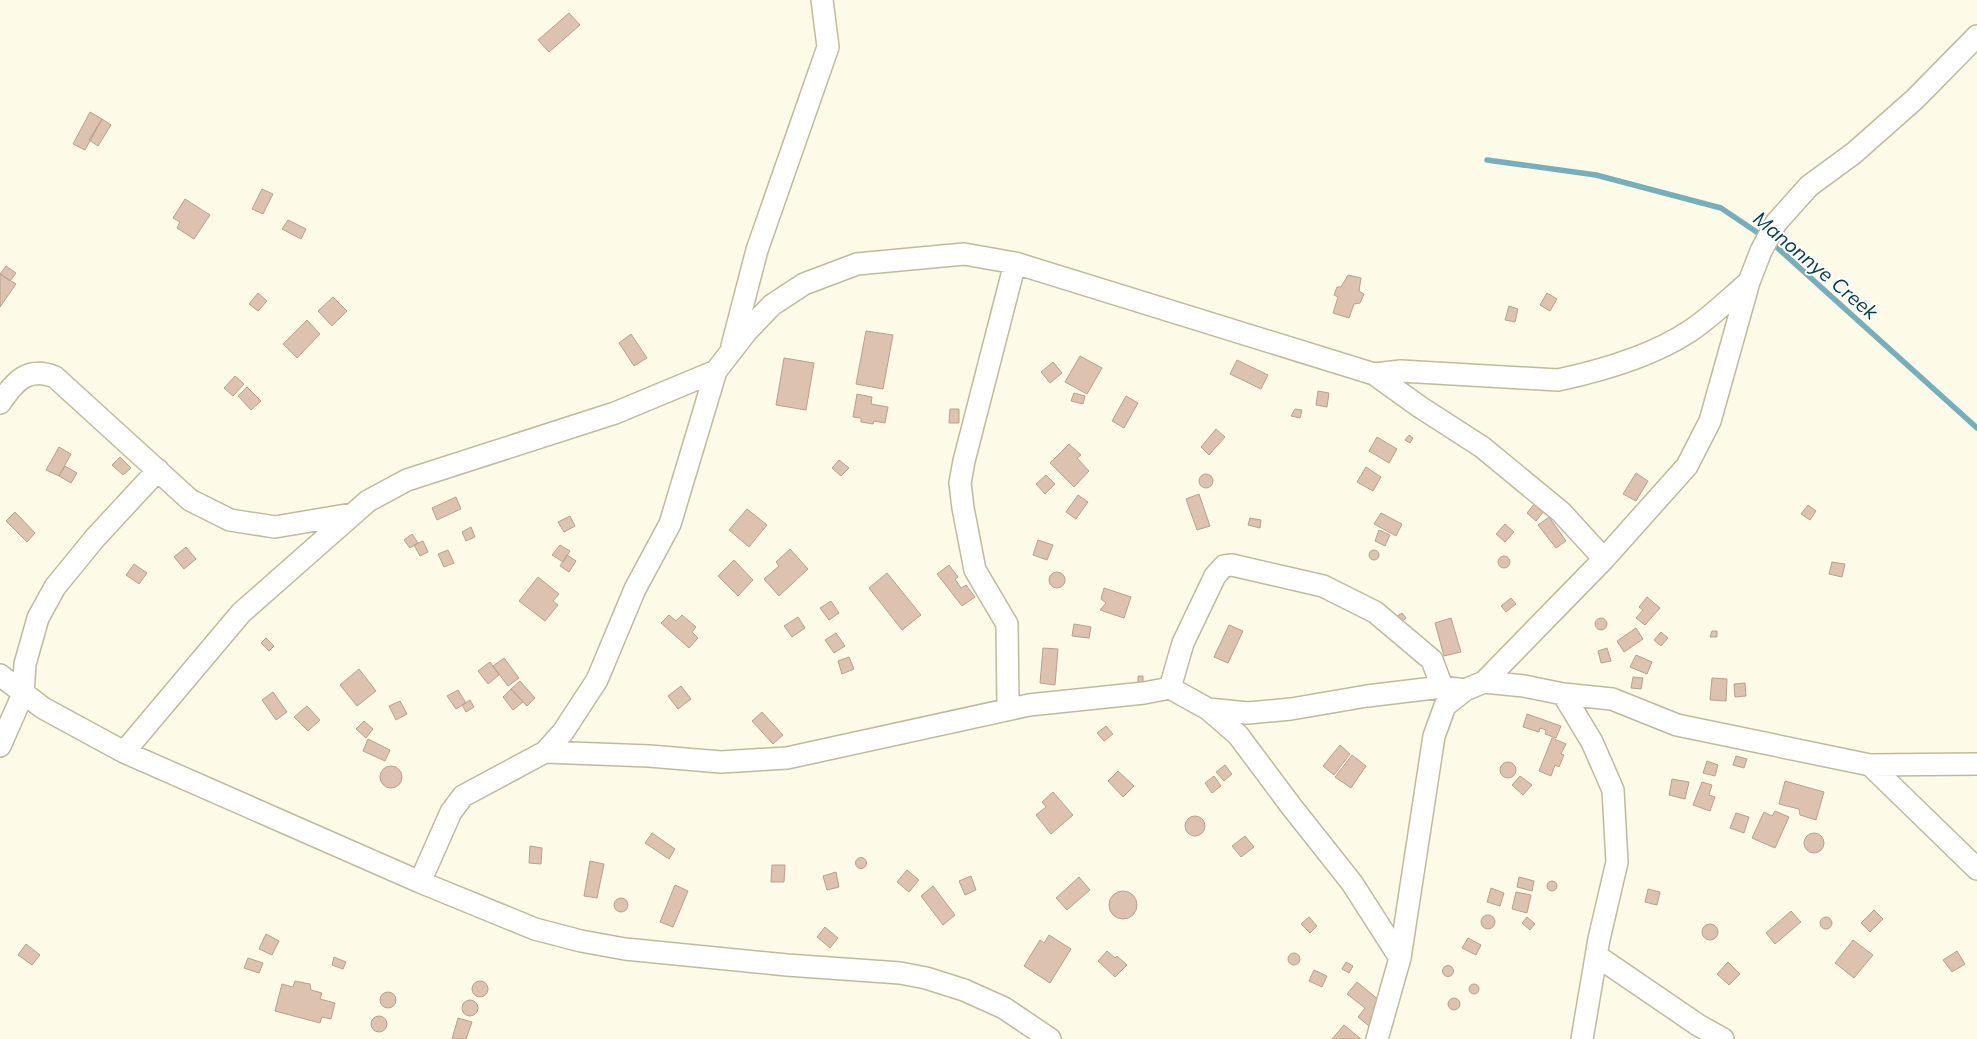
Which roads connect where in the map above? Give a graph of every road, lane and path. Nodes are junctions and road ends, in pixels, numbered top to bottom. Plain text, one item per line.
1 (822, 0) edge
2 (1977, 36) edge
3 (1015, 262) junction
4 (1750, 282) junction
5 (730, 353) junction
6 (716, 371) junction
7 (1374, 374) junction
8 (0, 403) edge
9 (158, 470) junction
10 (353, 513) junction
11 (1604, 559) junction
12 (0, 675) edge
13 (1474, 686) junction
14 (1442, 687) junction
15 (1170, 688) junction
16 (23, 694) junction
17 (1563, 694) junction
18 (1008, 709) junction
19 (1208, 709) junction
20 (0, 746) edge
21 (124, 752) junction
22 (545, 752) junction
23 (1977, 764) edge
24 (1870, 765) junction
25 (1977, 869) edge
26 (420, 882) junction
27 (1597, 956) junction
28 (1400, 958) junction
29 (1050, 1039) edge
30 (1377, 1039) edge
31 (1582, 1039) edge
32 (1723, 1039) edge

1 - 5 street
2 - 4 street
3 - 5 street
3 - 7 street
3 - 18 street
4 - 7 street
4 - 11 street
5 - 6 street
6 - 10 street
6 - 22 street
7 - 11 street
8 - 9 street
9 - 10 street
9 - 16 street
10 - 21 street
11 - 13 street
12 - 16 street
13 - 14 street
13 - 17 street
13 - 28 street
14 - 15 street
14 - 19 street
15 - 18 street
15 - 19 street
16 - 20 street
16 - 21 street
17 - 24 street
17 - 27 street
18 - 22 street
19 - 28 street
21 - 26 street
22 - 26 street
23 - 24 street
24 - 25 street
26 - 29 street
27 - 31 street
27 - 32 street
28 - 30 street

